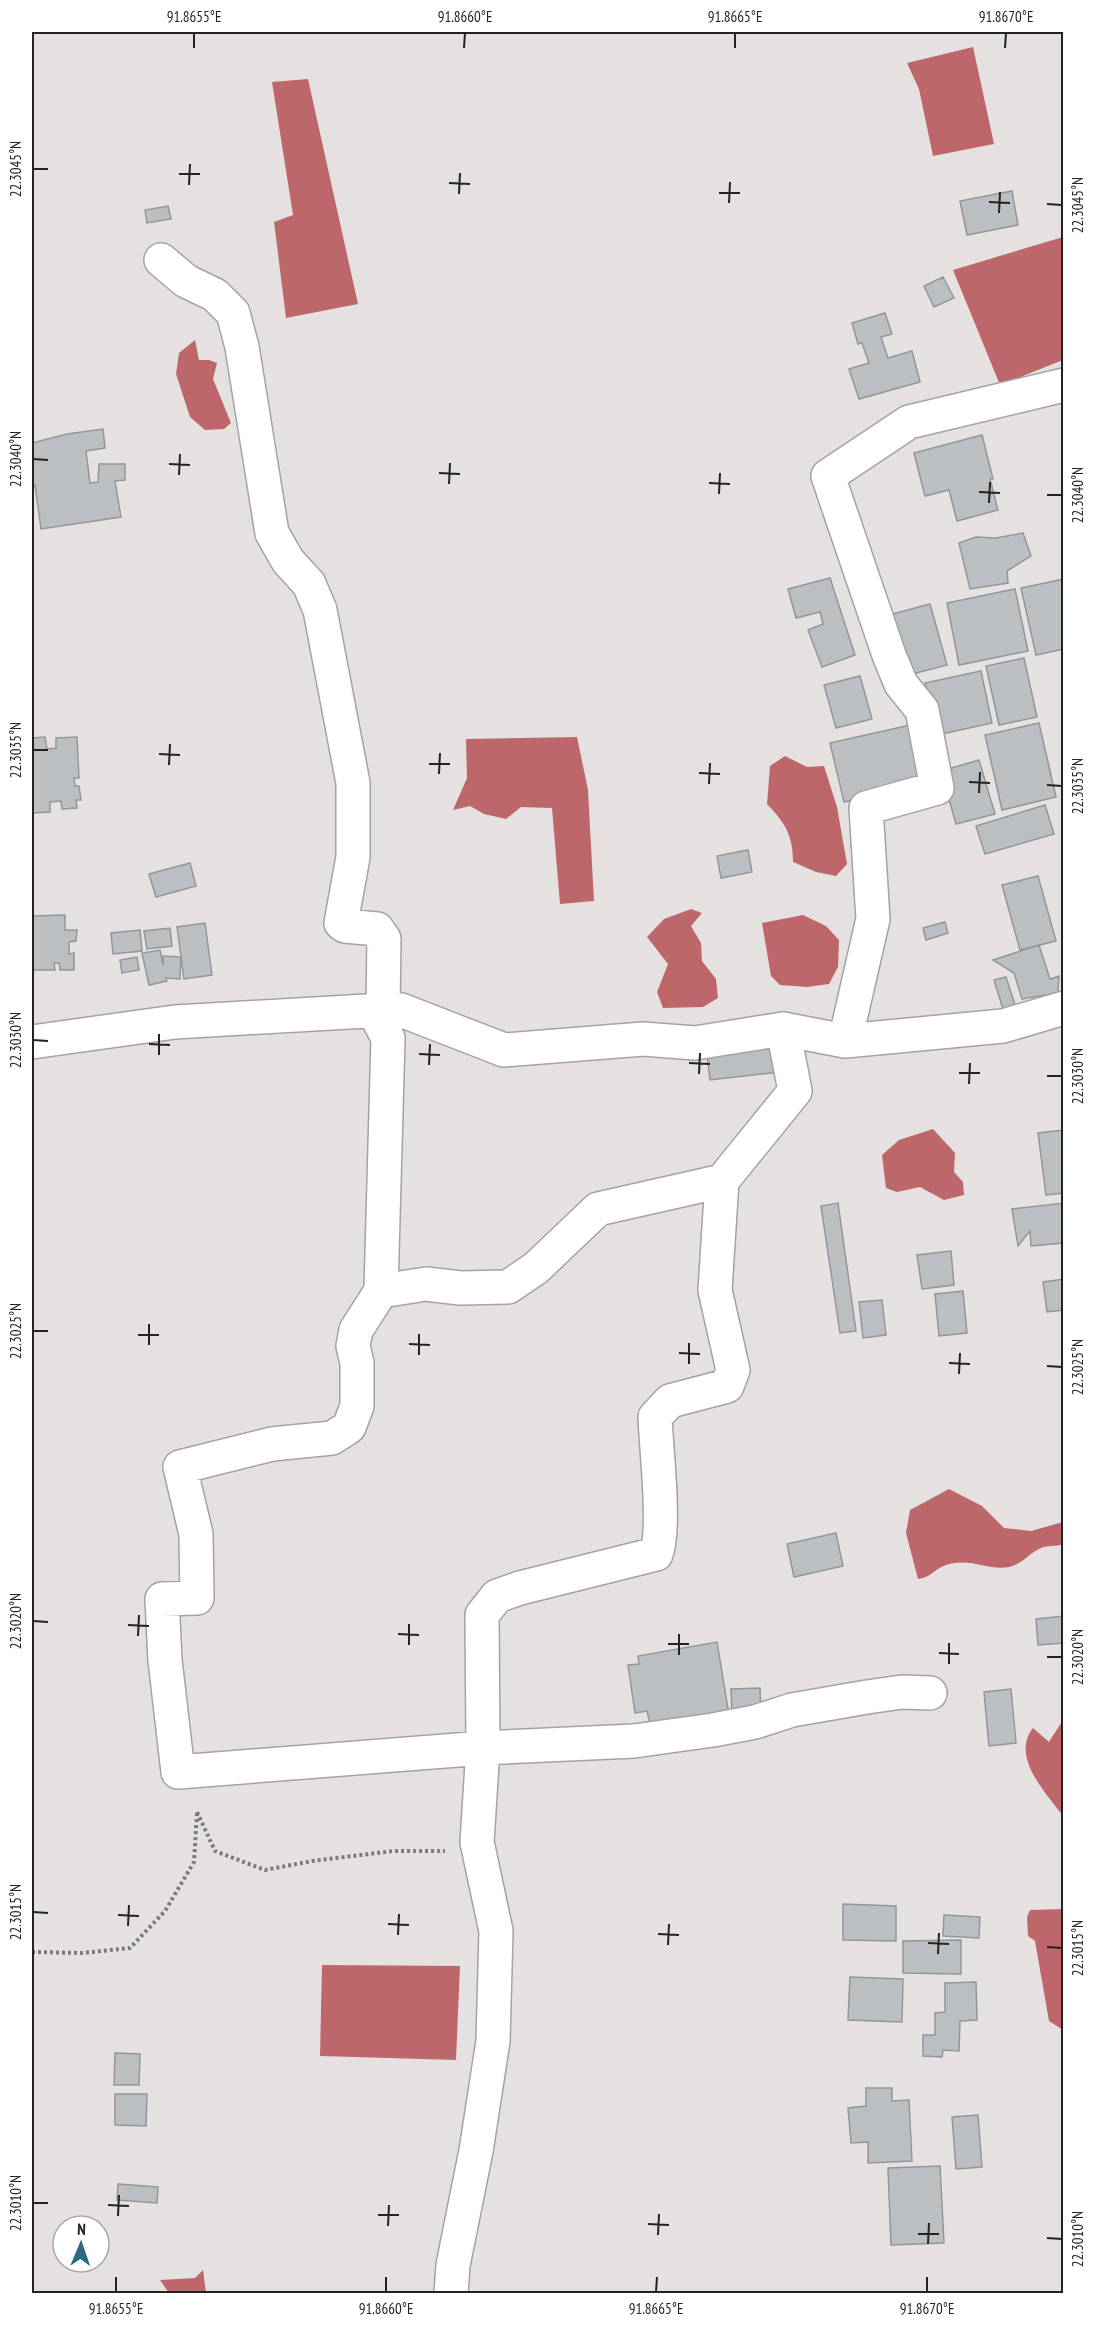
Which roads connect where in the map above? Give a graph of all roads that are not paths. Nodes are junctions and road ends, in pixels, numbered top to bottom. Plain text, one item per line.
1 (160, 260) dead end
2 (1064, 384) edge
3 (1064, 1008) edge
4 (378, 1010) junction
5 (783, 1029) junction
6 (846, 1041) junction
7 (32, 1042) edge
8 (722, 1181) junction
9 (381, 1291) junction
10 (930, 1694) dead end
11 (483, 1748) junction
12 (451, 2294) edge

1 - 4 street
2 - 6 street
3 - 6 street
4 - 5 street
4 - 7 street
4 - 9 street
5 - 6 street
5 - 8 street
8 - 9 street
8 - 11 street
9 - 11 street
10 - 11 street
11 - 12 street

